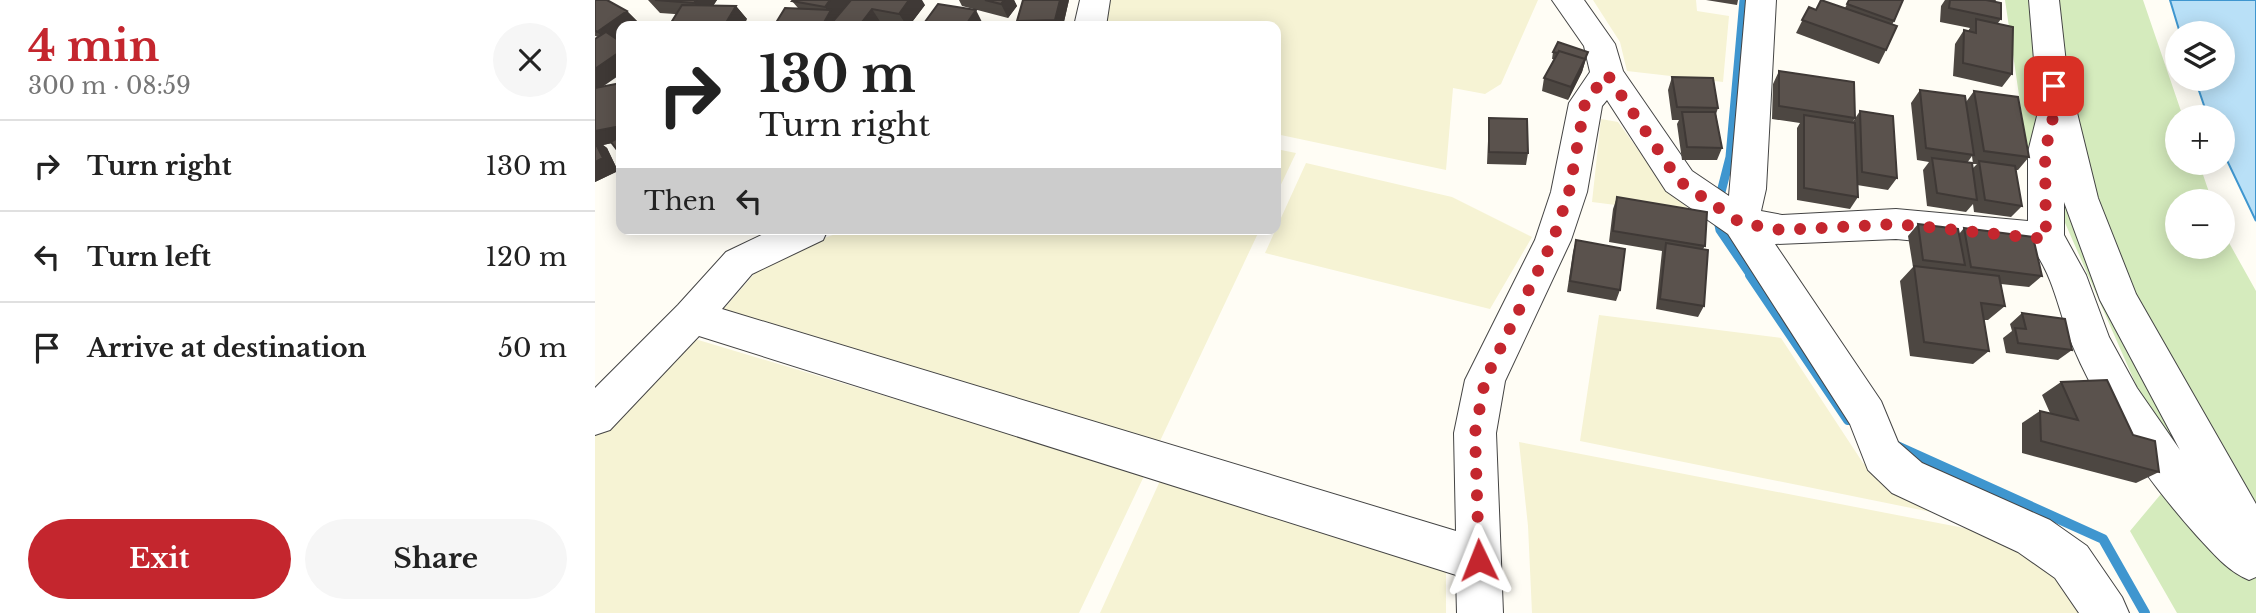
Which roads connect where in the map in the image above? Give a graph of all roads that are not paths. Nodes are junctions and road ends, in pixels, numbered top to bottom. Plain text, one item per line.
1 (1095, 0) edge
2 (1567, 0) edge
3 (1761, 0) edge
4 (2044, 0) edge
5 (1091, 21) edge
6 (1607, 74) junction
7 (2057, 100) junction
8 (1741, 223) junction
9 (797, 235) edge
10 (2046, 239) junction
11 (692, 317) junction
12 (595, 416) edge
13 (2256, 547) edge
14 (1479, 560) junction
15 (2256, 564) edge
16 (1480, 613) edge
17 (2106, 613) edge

1 - 5 street
2 - 6 street
3 - 8 street
4 - 7 street
6 - 8 street
6 - 14 street
7 - 10 street
7 - 13 street
8 - 10 street
8 - 17 street
9 - 11 street
10 - 15 street
11 - 12 street
11 - 14 street
14 - 16 street

